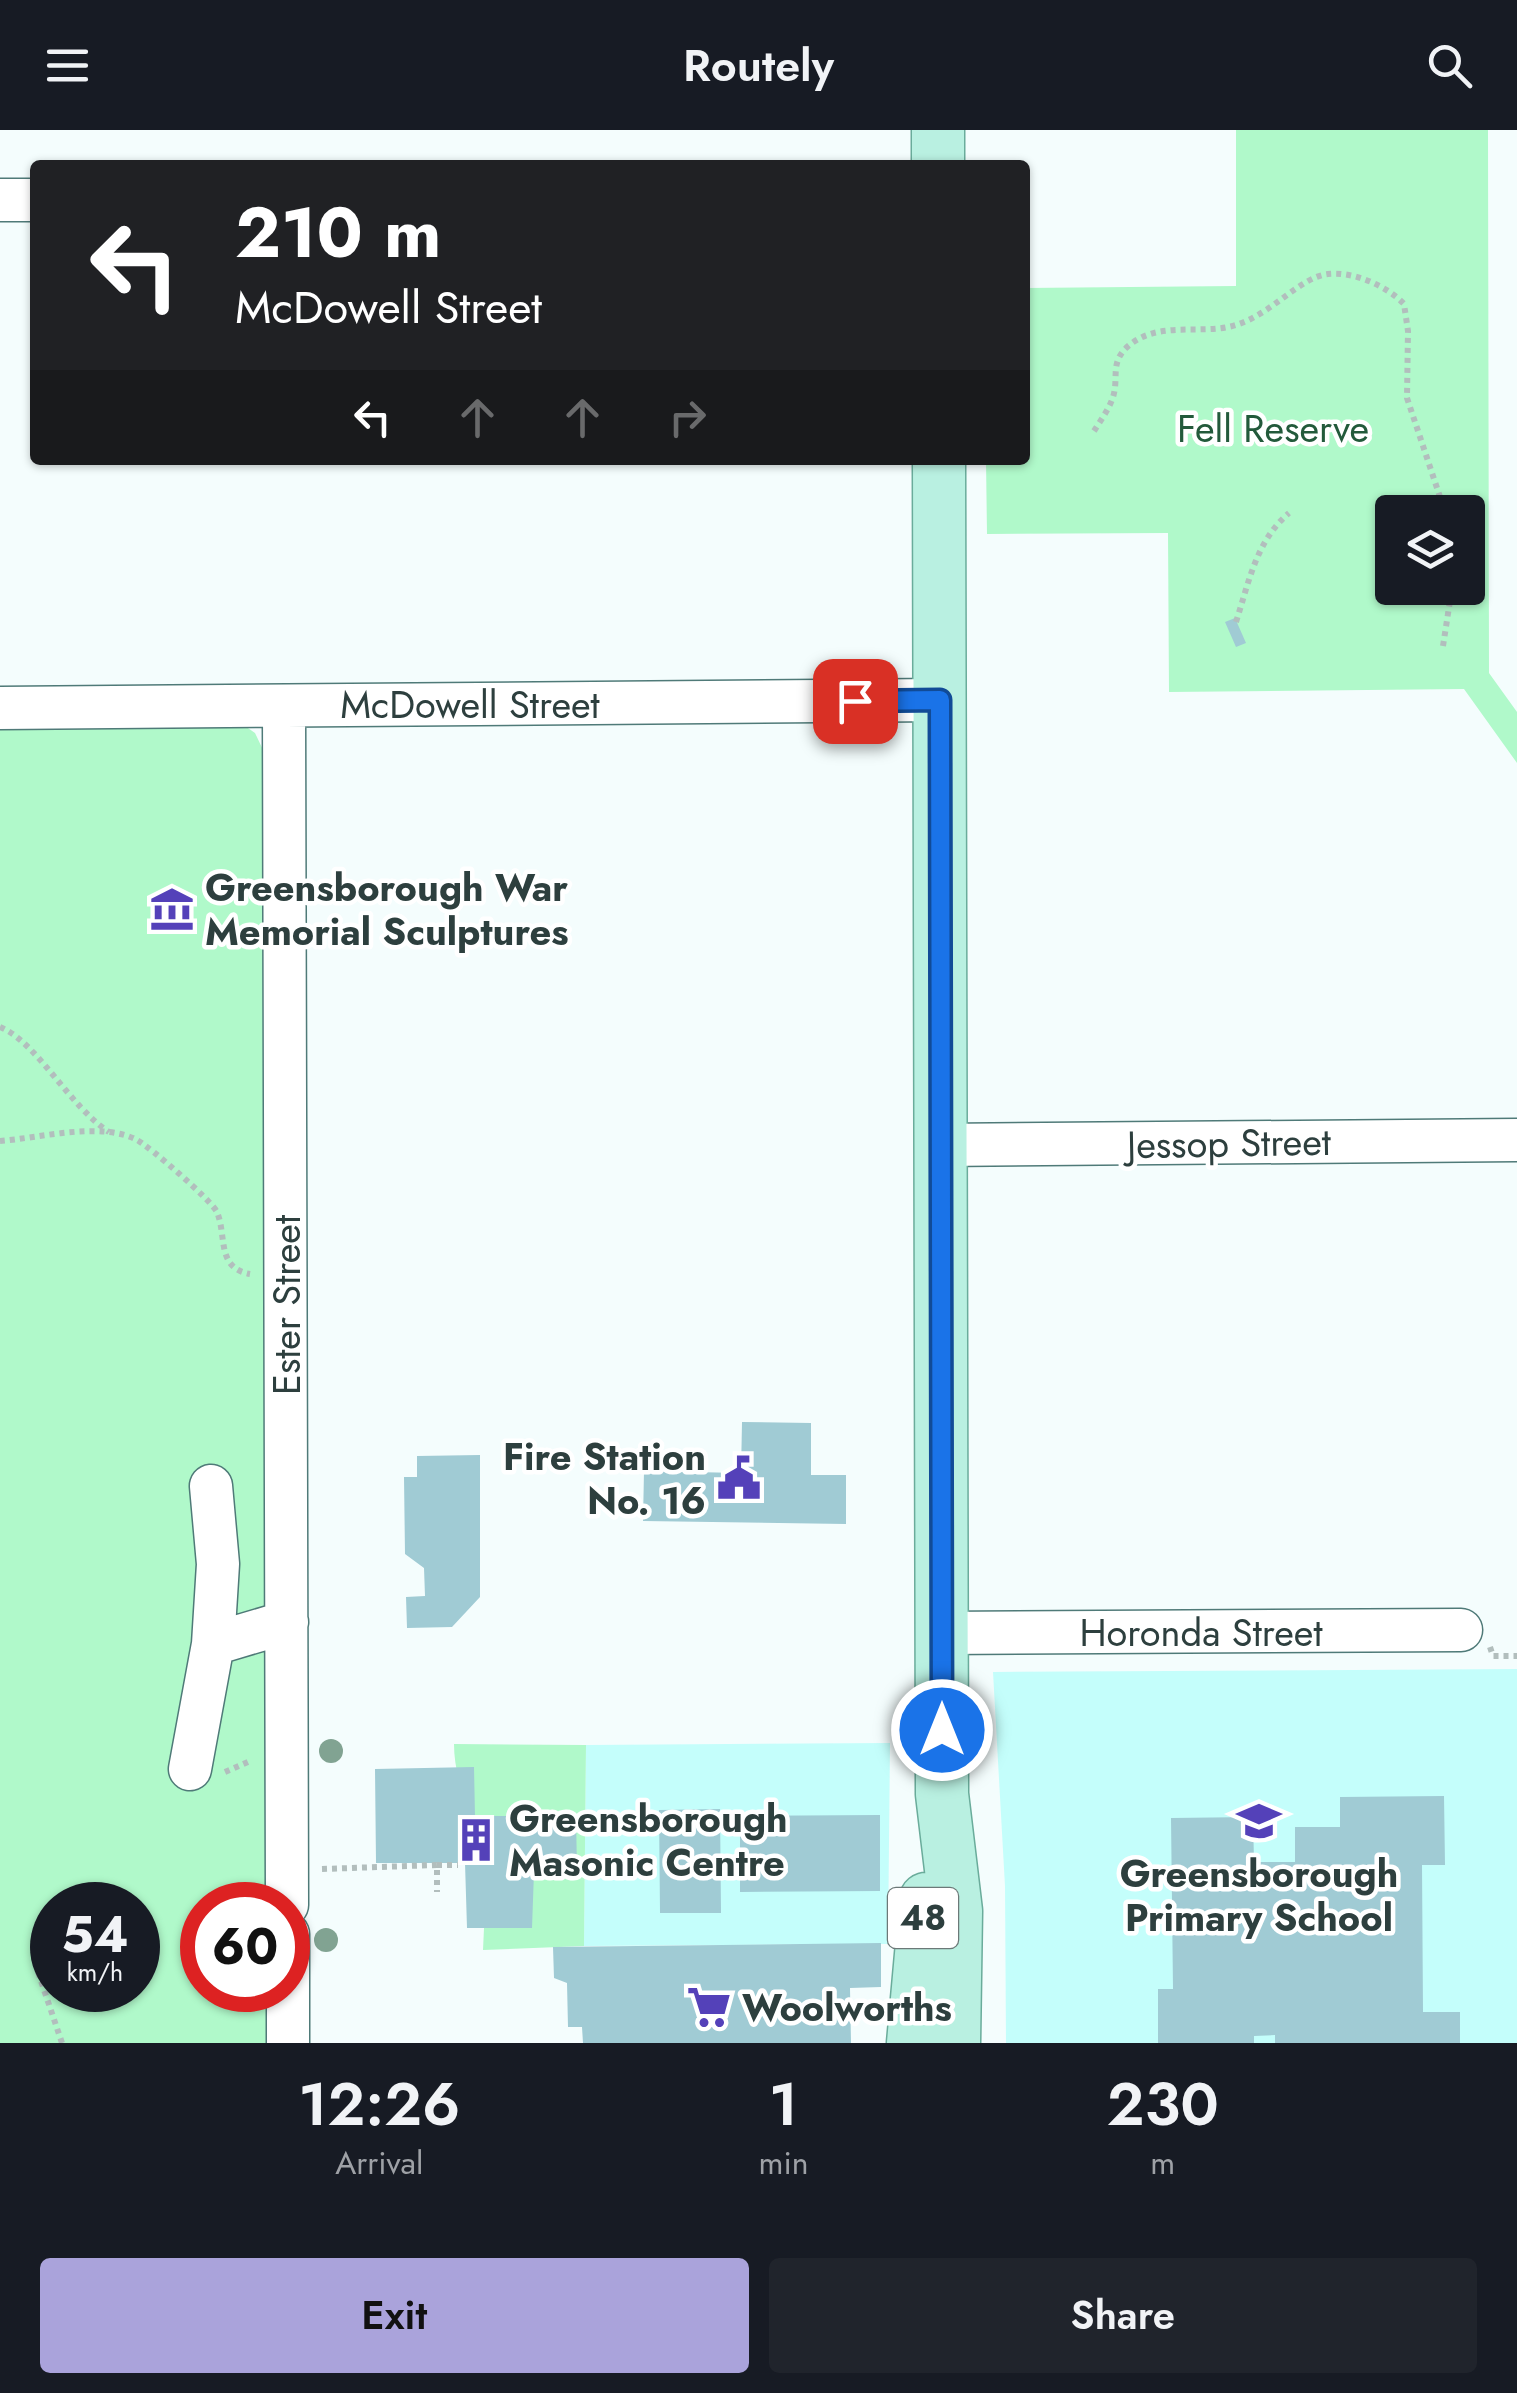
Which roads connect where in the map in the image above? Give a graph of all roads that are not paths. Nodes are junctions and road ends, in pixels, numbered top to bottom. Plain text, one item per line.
1 (938, 130) edge
2 (938, 160) edge
3 (0, 200) edge
4 (30, 200) edge
5 (939, 465) edge
6 (940, 700) junction
7 (284, 706) junction
8 (0, 708) edge
9 (1517, 1140) edge
10 (940, 1145) junction
11 (211, 1486) dead end
12 (288, 1622) junction
13 (1461, 1630) dead end
14 (941, 1633) junction
15 (214, 1644) junction
16 (202, 1773) road end
17 (942, 1794) junction
18 (287, 1882) edge
19 (288, 2012) edge
20 (288, 2043) edge
21 (913, 2043) edge
22 (954, 2043) edge

1 - 2 main road
3 - 4 street
5 - 6 main road, 48
6 - 7 street, McDowell Street
6 - 10 main road, 48
7 - 8 street, McDowell Street
7 - 12 street, Ester Street
9 - 10 street, Jessop Street
10 - 14 main road, 48
11 - 15 street
12 - 15 street
12 - 18 street, Ester Street
13 - 14 street, Horonda Street
14 - 17 main road, 48
15 - 16 street
17 - 21 main road, 48
17 - 22 main road, 48
19 - 20 street

